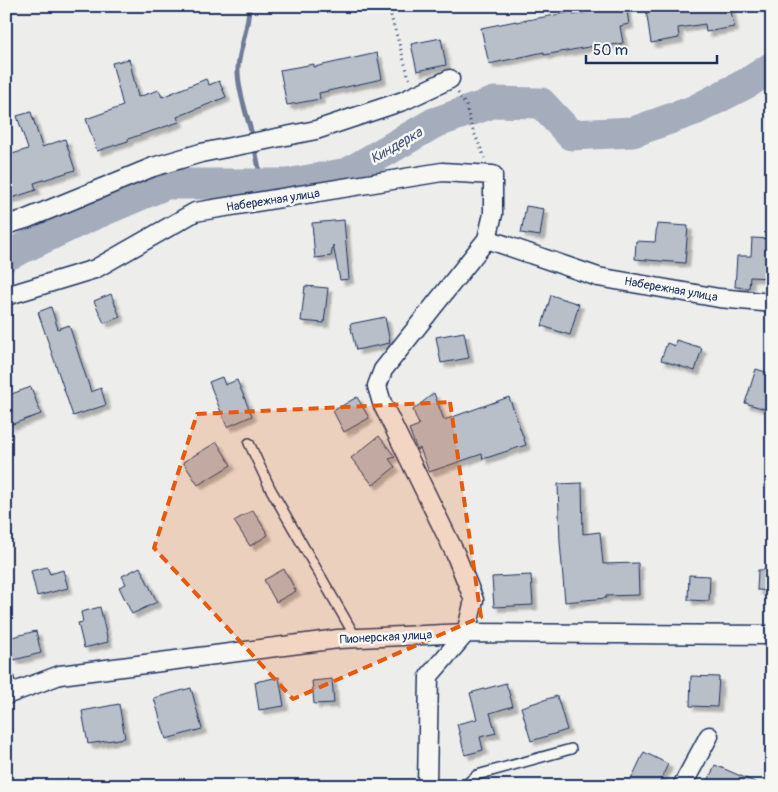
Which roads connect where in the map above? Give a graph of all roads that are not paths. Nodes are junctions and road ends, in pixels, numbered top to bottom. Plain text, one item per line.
1 (450, 79) dead end
2 (6, 225) edge
3 (487, 239) junction
4 (6, 296) edge
5 (772, 303) edge
6 (249, 443) dead end
7 (466, 634) junction
8 (772, 635) edge
9 (357, 638) junction
10 (6, 670) edge
11 (10, 694) edge
12 (709, 736) dead end
13 (571, 749) dead end
14 (427, 786) edge
15 (464, 786) edge
16 (682, 786) edge

1 - 2 street
3 - 4 street, Набережная улица
3 - 5 street, Набережная улица
3 - 7 street
6 - 9 lane
7 - 8 street, Пионерская улица
7 - 9 street, Пионерская улица
7 - 14 street
9 - 11 street, Пионерская улица
10 - 11 lane
12 - 16 street
13 - 15 lane

